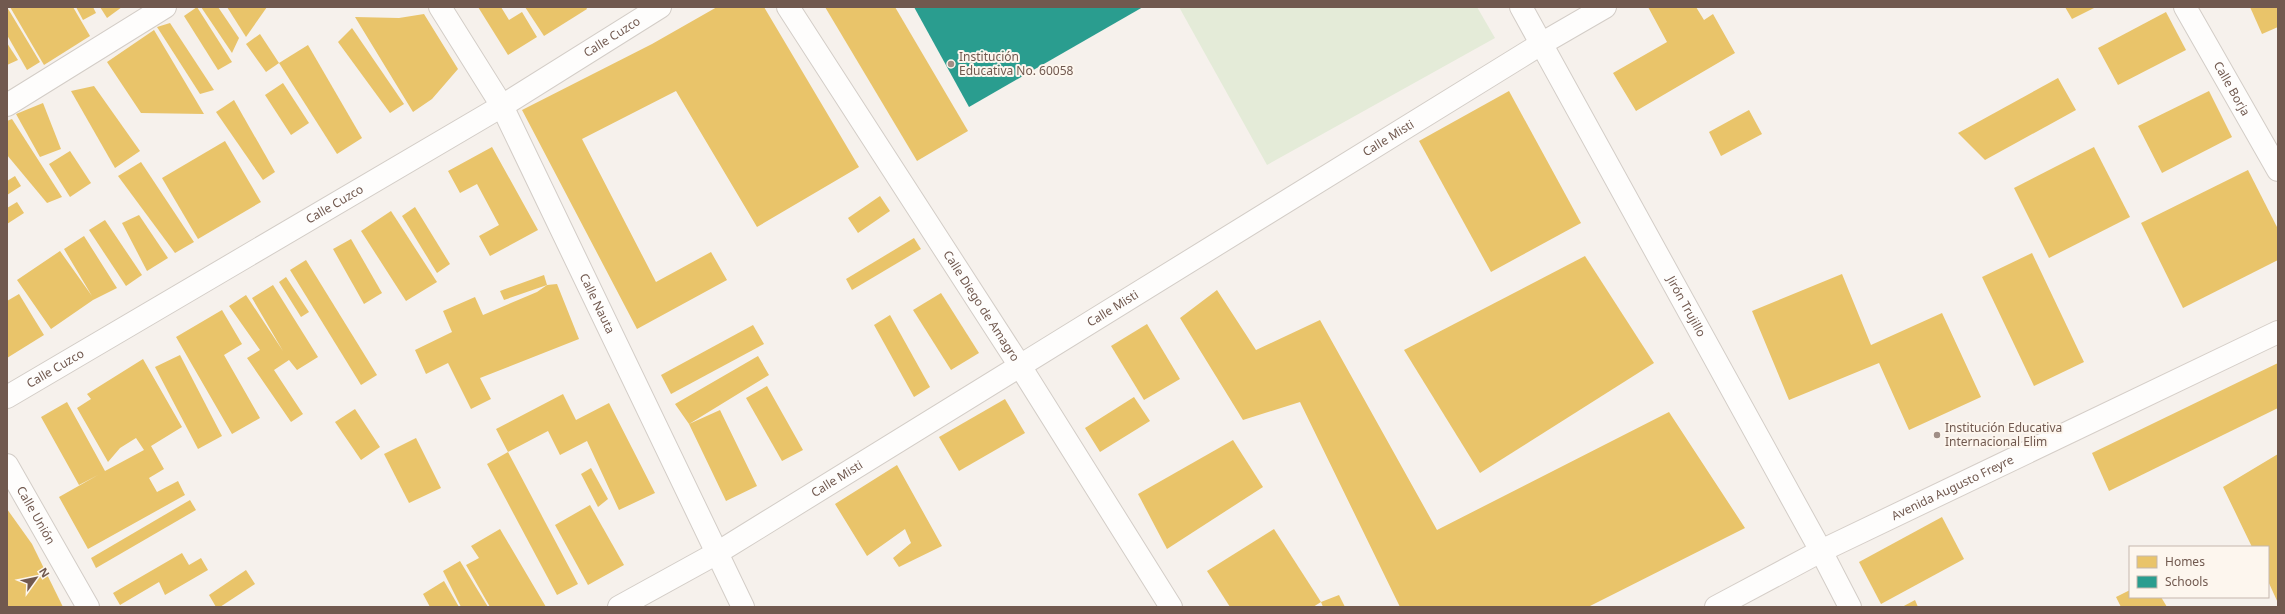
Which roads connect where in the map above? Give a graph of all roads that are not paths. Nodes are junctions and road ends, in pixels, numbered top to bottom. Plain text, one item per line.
1 (165, 7) edge
2 (440, 7) edge
3 (660, 7) edge
4 (788, 7) edge
5 (1521, 7) edge
6 (1605, 7) edge
7 (2185, 7) edge
8 (1541, 44) junction
9 (7, 105) edge
10 (502, 106) junction
11 (2278, 170) edge
12 (2278, 332) edge
13 (1020, 366) junction
14 (7, 397) edge
15 (7, 465) edge
16 (1821, 551) junction
17 (717, 552) junction
18 (88, 607) edge
19 (619, 607) edge
20 (743, 607) edge
21 (1171, 607) edge
22 (1716, 607) edge
23 (1850, 607) edge

1 - 9 street
2 - 10 street, Calle Nauta
3 - 10 street, Calle Cuzco
4 - 13 street, Calle Diego de Amagro
5 - 8 street, Jirón Trujillo
6 - 8 street, Calle Misti
7 - 11 street, Calle Borja
8 - 13 street, Calle Misti
8 - 16 street, Jirón Trujillo
10 - 14 street, Calle Cuzco
10 - 17 street, Calle Nauta
12 - 16 street, Avenida Augusto Freyre
13 - 17 street, Calle Misti
13 - 21 street, Calle Diego de Amagro
15 - 18 street, Calle Unión
16 - 22 street, Avenida Augusto Freyre
16 - 23 street, Jirón Trujillo
17 - 19 street, Calle Misti
17 - 20 street, Calle Nauta

